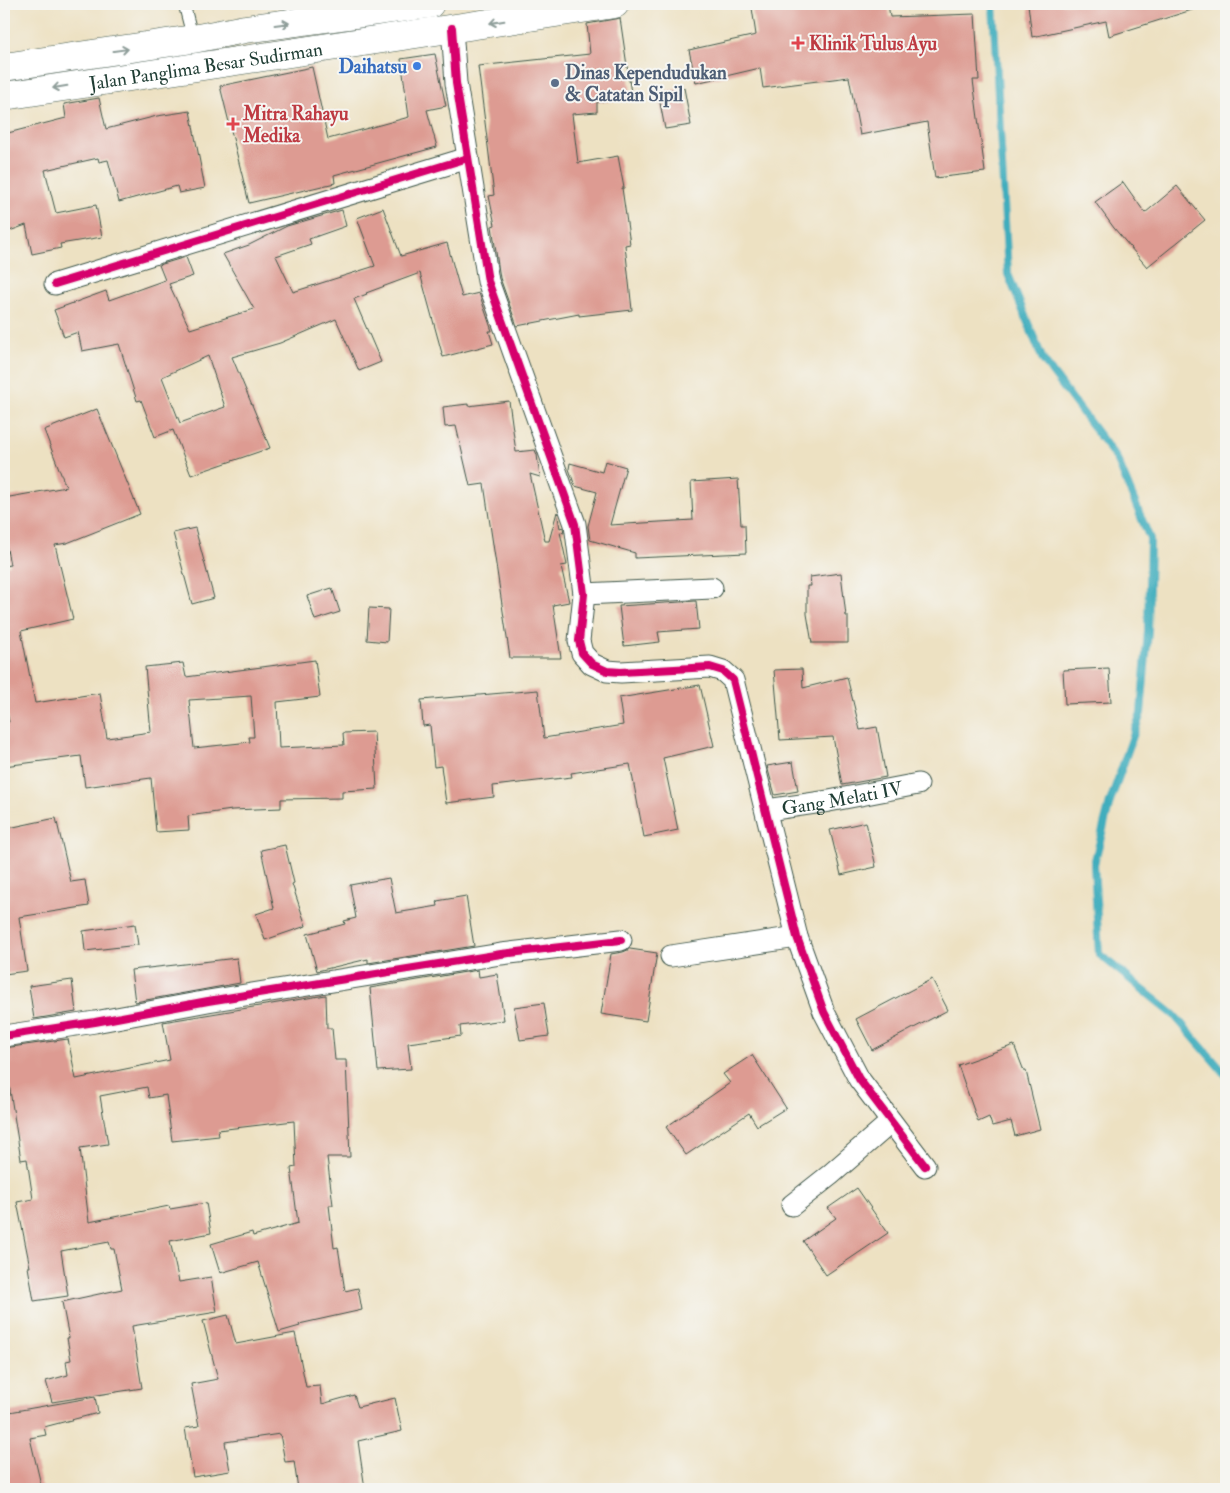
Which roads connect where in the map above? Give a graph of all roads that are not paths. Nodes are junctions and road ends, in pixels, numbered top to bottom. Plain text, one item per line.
1 (184, 4) edge
2 (615, 4) edge
3 (413, 5) edge
4 (452, 28) junction
5 (245, 29) junction
6 (193, 39) junction
7 (250, 59) junction
8 (4, 67) edge
9 (4, 96) edge
10 (468, 158) junction
11 (55, 284) dead end
12 (712, 588) dead end
13 (584, 594) junction
14 (918, 784) dead end
15 (767, 810) junction
16 (797, 937) junction
17 (621, 940) dead end
18 (671, 956) dead end
19 (4, 1036) edge
20 (891, 1122) junction
21 (925, 1166) dead end
22 (792, 1205) dead end

1 - 6 lane
2 -> 4 highway, Jalan Panglima Besar Sudirman
5 -> 3 highway, Jalan Panglima Besar Sudirman
4 - 7 highway, Jalan Panglima Besar Sudirman
4 - 10 street
5 - 6 highway, Jalan Panglima Besar Sudirman
5 - 7 highway
8 -> 6 highway, Jalan Panglima Besar Sudirman
7 -> 9 highway, Jalan Panglima Besar Sudirman
10 - 11 street
10 - 13 street
12 - 13 street
13 - 15 street
14 - 15 street, Gang Melati IV
15 - 16 street
16 - 18 street
16 - 20 street
17 - 19 street
20 - 21 street
20 - 22 street

